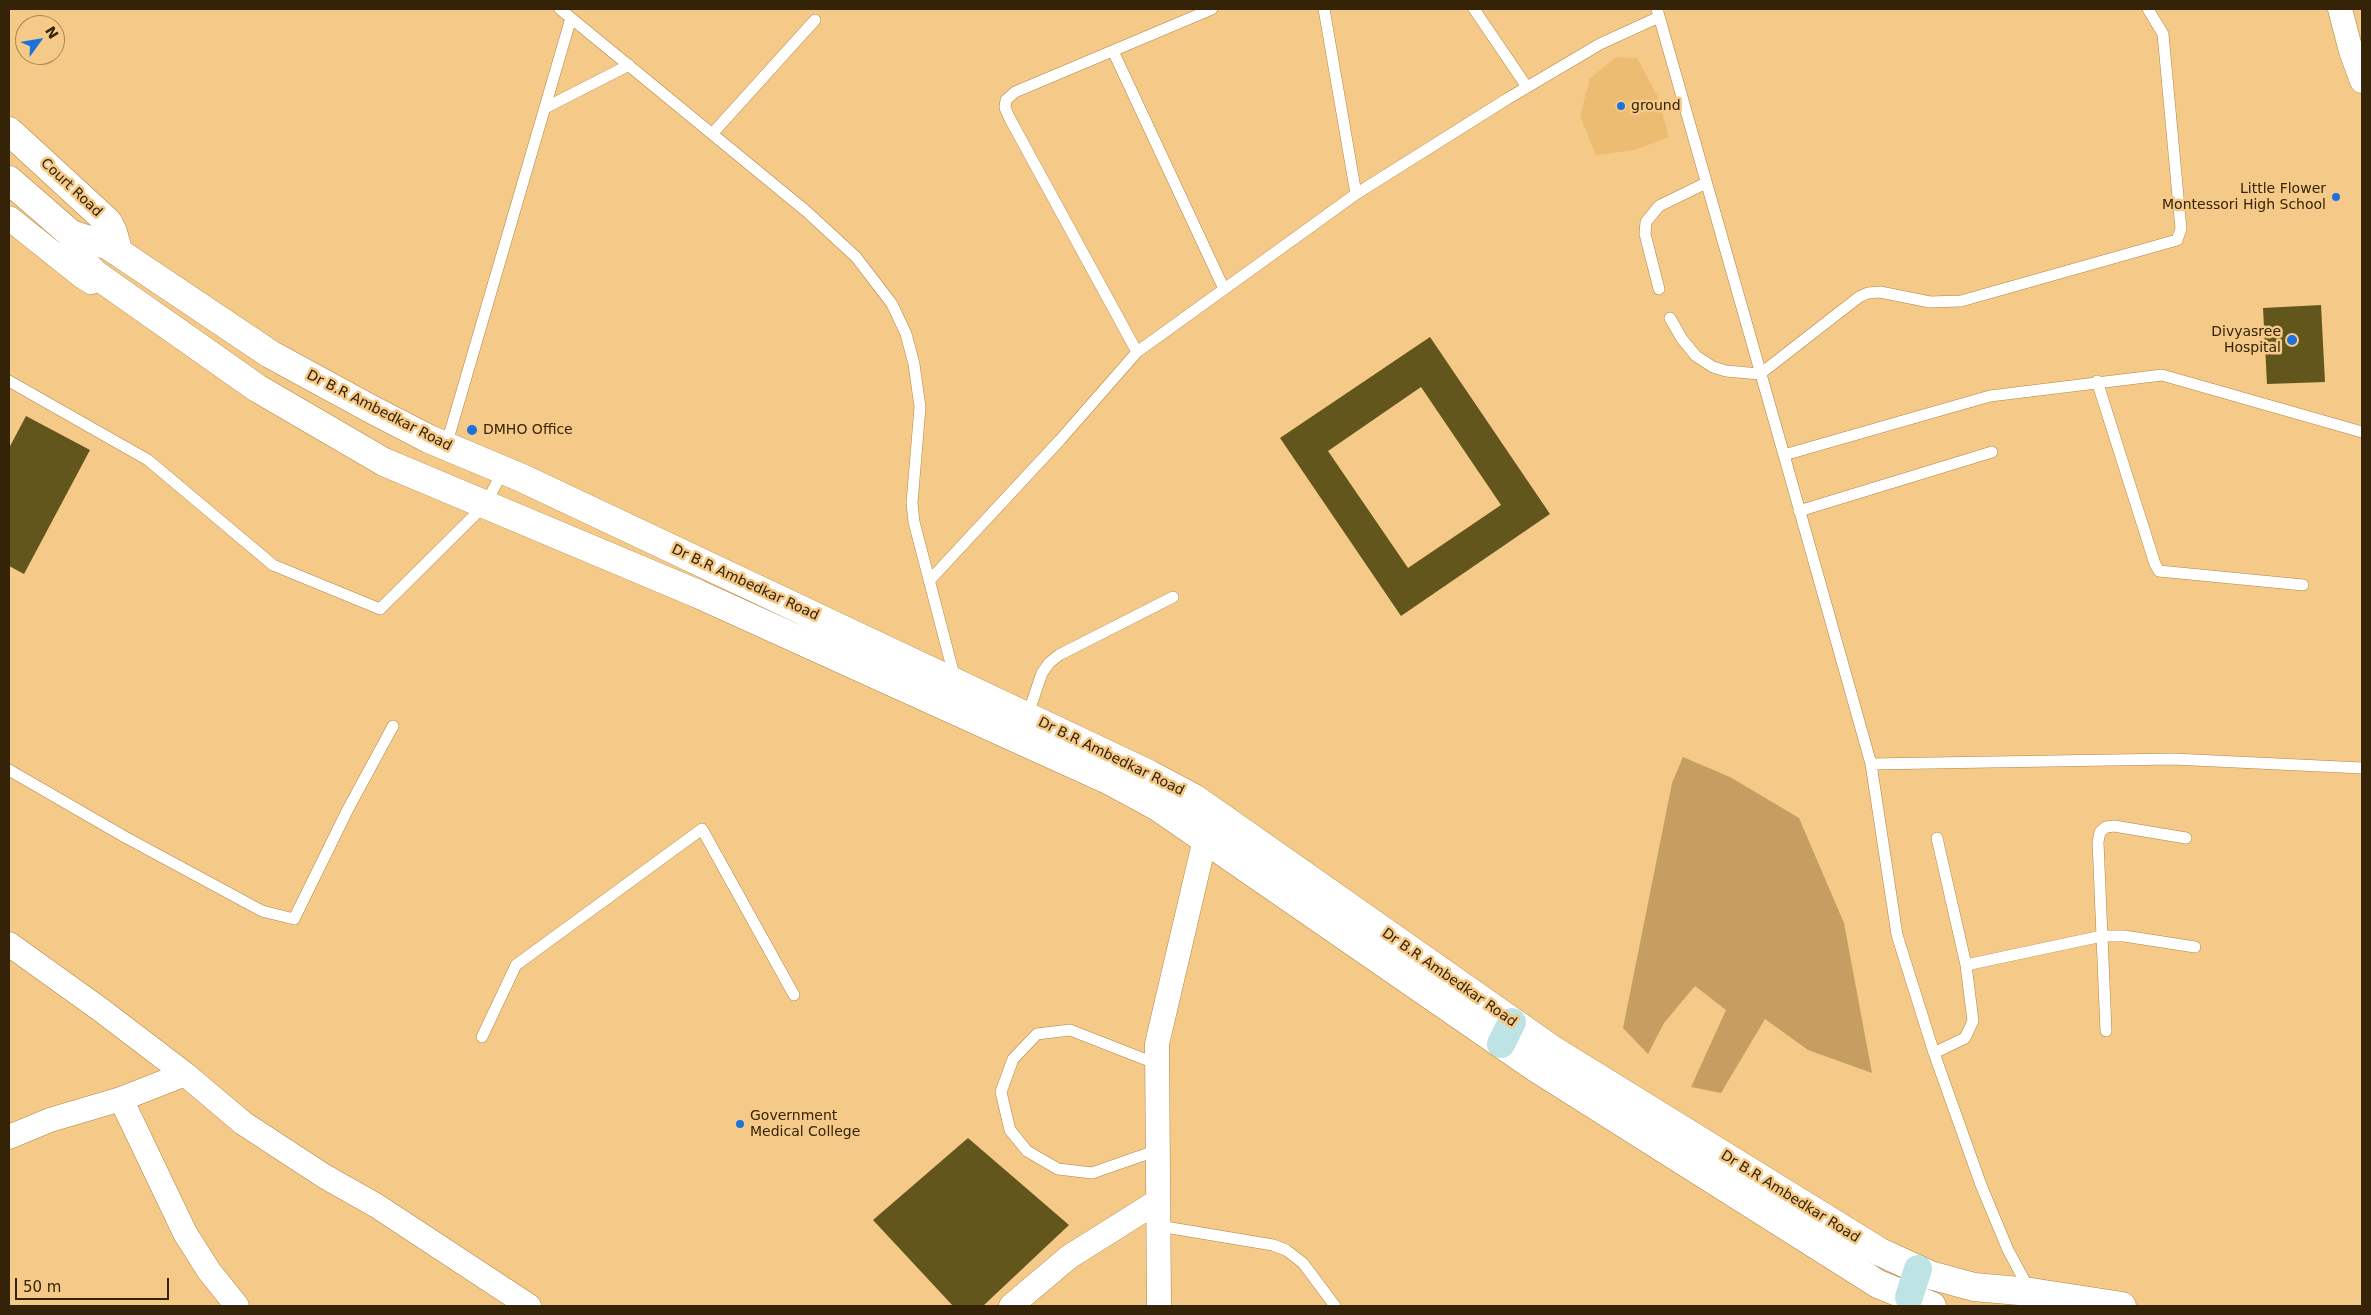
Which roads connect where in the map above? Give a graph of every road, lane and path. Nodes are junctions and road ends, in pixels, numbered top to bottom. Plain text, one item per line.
1 (560, 9) edge
2 (1212, 9) edge
3 (1324, 9) edge
4 (1474, 9) edge
5 (2148, 9) edge
6 (2340, 9) edge
7 (1658, 13) edge
8 (571, 18) junction
9 (815, 20) dead end
10 (1113, 51) junction
11 (629, 65) junction
12 (2362, 81) edge
13 (1526, 87) junction
14 (545, 108) junction
15 (9, 131) edge
16 (712, 134) junction
17 (9, 180) edge
18 (1706, 183) junction
19 (1356, 194) junction
20 (9, 218) edge
21 (64, 228) junction
22 (119, 253) junction
23 (102, 279) junction
24 (1224, 289) junction
25 (1659, 289) dead end
26 (1670, 318) dead end
27 (1137, 352) junction
28 (1760, 374) junction
29 (9, 381) edge
30 (2097, 381) junction
31 (2362, 432) edge
32 (446, 446) junction
33 (1992, 452) dead end
34 (1784, 455) junction
35 (503, 470) junction
36 (485, 506) junction
37 (1799, 511) junction
38 (929, 581) junction
39 (2303, 585) dead end
40 (1173, 597) dead end
41 (953, 696) junction
42 (1027, 716) junction
43 (393, 726) dead end
44 (1871, 764) junction
45 (2362, 768) edge
46 (9, 770) edge
47 (1212, 811) junction
48 (1937, 838) dead end
49 (2186, 838) dead end
50 (1204, 839) junction
51 (2102, 936) junction
52 (9, 944) edge
53 (2195, 947) dead end
54 (1966, 965) junction
55 (794, 995) dead end
56 (2106, 1031) dead end
57 (1506, 1033) junction
58 (482, 1037) dead end
59 (1934, 1054) junction
60 (1157, 1064) junction
61 (185, 1074) junction
62 (121, 1099) junction
63 (9, 1137) edge
64 (1158, 1150) junction
65 (1158, 1200) junction
66 (1159, 1226) junction
67 (1918, 1269) junction
68 (2034, 1299) edge
69 (1920, 1302) edge
70 (237, 1306) edge
71 (529, 1306) edge
72 (1011, 1306) edge
73 (1159, 1306) edge
74 (1335, 1306) edge
75 (2122, 1306) edge

1 - 8 lane
2 - 10 lane
3 - 19 lane
4 - 13 lane
5 - 28 lane
6 - 12 street
7 - 13 lane
7 - 18 lane
8 - 11 lane
8 - 14 lane
9 - 16 lane
10 - 24 lane
10 - 27 lane
11 - 14 lane
11 - 16 lane
13 - 19 lane
14 - 32 lane
15 - 22 street, Court Road
16 - 38 lane
17 - 21 street, Dr B.R Ambedkar Road
18 - 25 lane
18 - 28 lane
19 - 24 lane
20 - 23 street
21 - 22 street, Dr B.R Ambedkar Road
21 - 23 street, Dr B.R Ambedkar Road
22 - 32 street, Dr B.R Ambedkar Road
23 - 36 street, Dr B.R Ambedkar Road
24 - 27 lane
26 - 28 lane
27 - 38 lane
28 - 34 lane
29 - 36 lane
30 - 31 lane
30 - 34 lane
30 - 39 lane
32 - 35 street, Dr B.R Ambedkar Road
33 - 37 lane
34 - 37 lane
35 - 36 lane
35 - 41 street, Dr B.R Ambedkar Road
36 - 41 street, Dr B.R Ambedkar Road
37 - 44 lane
38 - 41 lane
40 - 42 lane
41 - 42 street, Dr B.R Ambedkar Road
41 - 50 street, Dr B.R Ambedkar Road
42 - 47 street, Dr B.R Ambedkar Road
43 - 46 lane
44 - 45 lane
44 - 59 lane
47 - 50 street
47 - 57 street, Dr B.R Ambedkar Road
48 - 54 lane
49 - 51 lane
50 - 57 street, Dr B.R Ambedkar Road
50 - 60 street
51 - 53 lane
51 - 54 lane
51 - 56 lane
52 - 61 street
54 - 59 lane
55 - 58 lane
57 - 67 street, Dr B.R Ambedkar Road
57 - 69 street, Dr B.R Ambedkar Road
59 - 68 lane
60 - 64 street
60 - 64 lane
61 - 62 street
61 - 71 street
62 - 63 street
62 - 70 street
64 - 65 street
65 - 66 street
65 - 72 street
66 - 73 street
66 - 74 lane
67 - 68 street, Dr B.R Ambedkar Road
67 - 69 main road
68 - 75 street, Dr B.R Ambedkar Road

